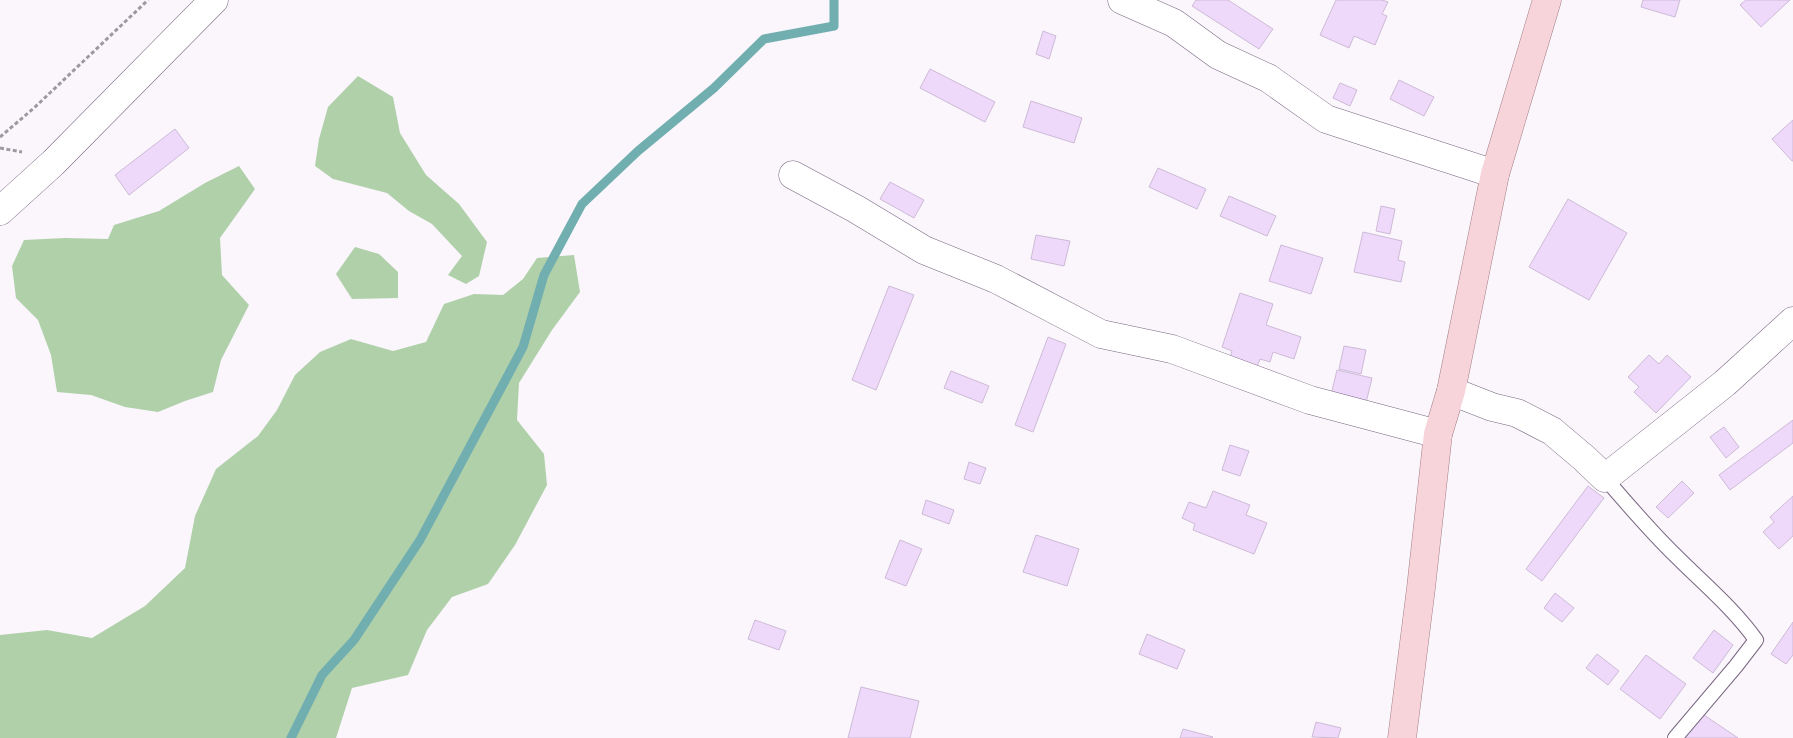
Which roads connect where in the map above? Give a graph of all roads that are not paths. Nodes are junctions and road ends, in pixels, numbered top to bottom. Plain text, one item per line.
1 (214, 0) edge
2 (1122, 0) edge
3 (1547, 0) edge
4 (1495, 174) junction
5 (793, 175) dead end
6 (0, 211) edge
7 (1793, 321) edge
8 (1451, 392) junction
9 (1438, 434) junction
10 (1605, 478) junction
11 (1402, 738) edge
12 (1675, 738) edge

1 - 6 street
2 - 4 street
3 - 4 main road
4 - 8 main road
5 - 9 street
7 - 10 street
8 - 9 main road
8 - 10 street
9 - 11 main road
10 - 12 lane

